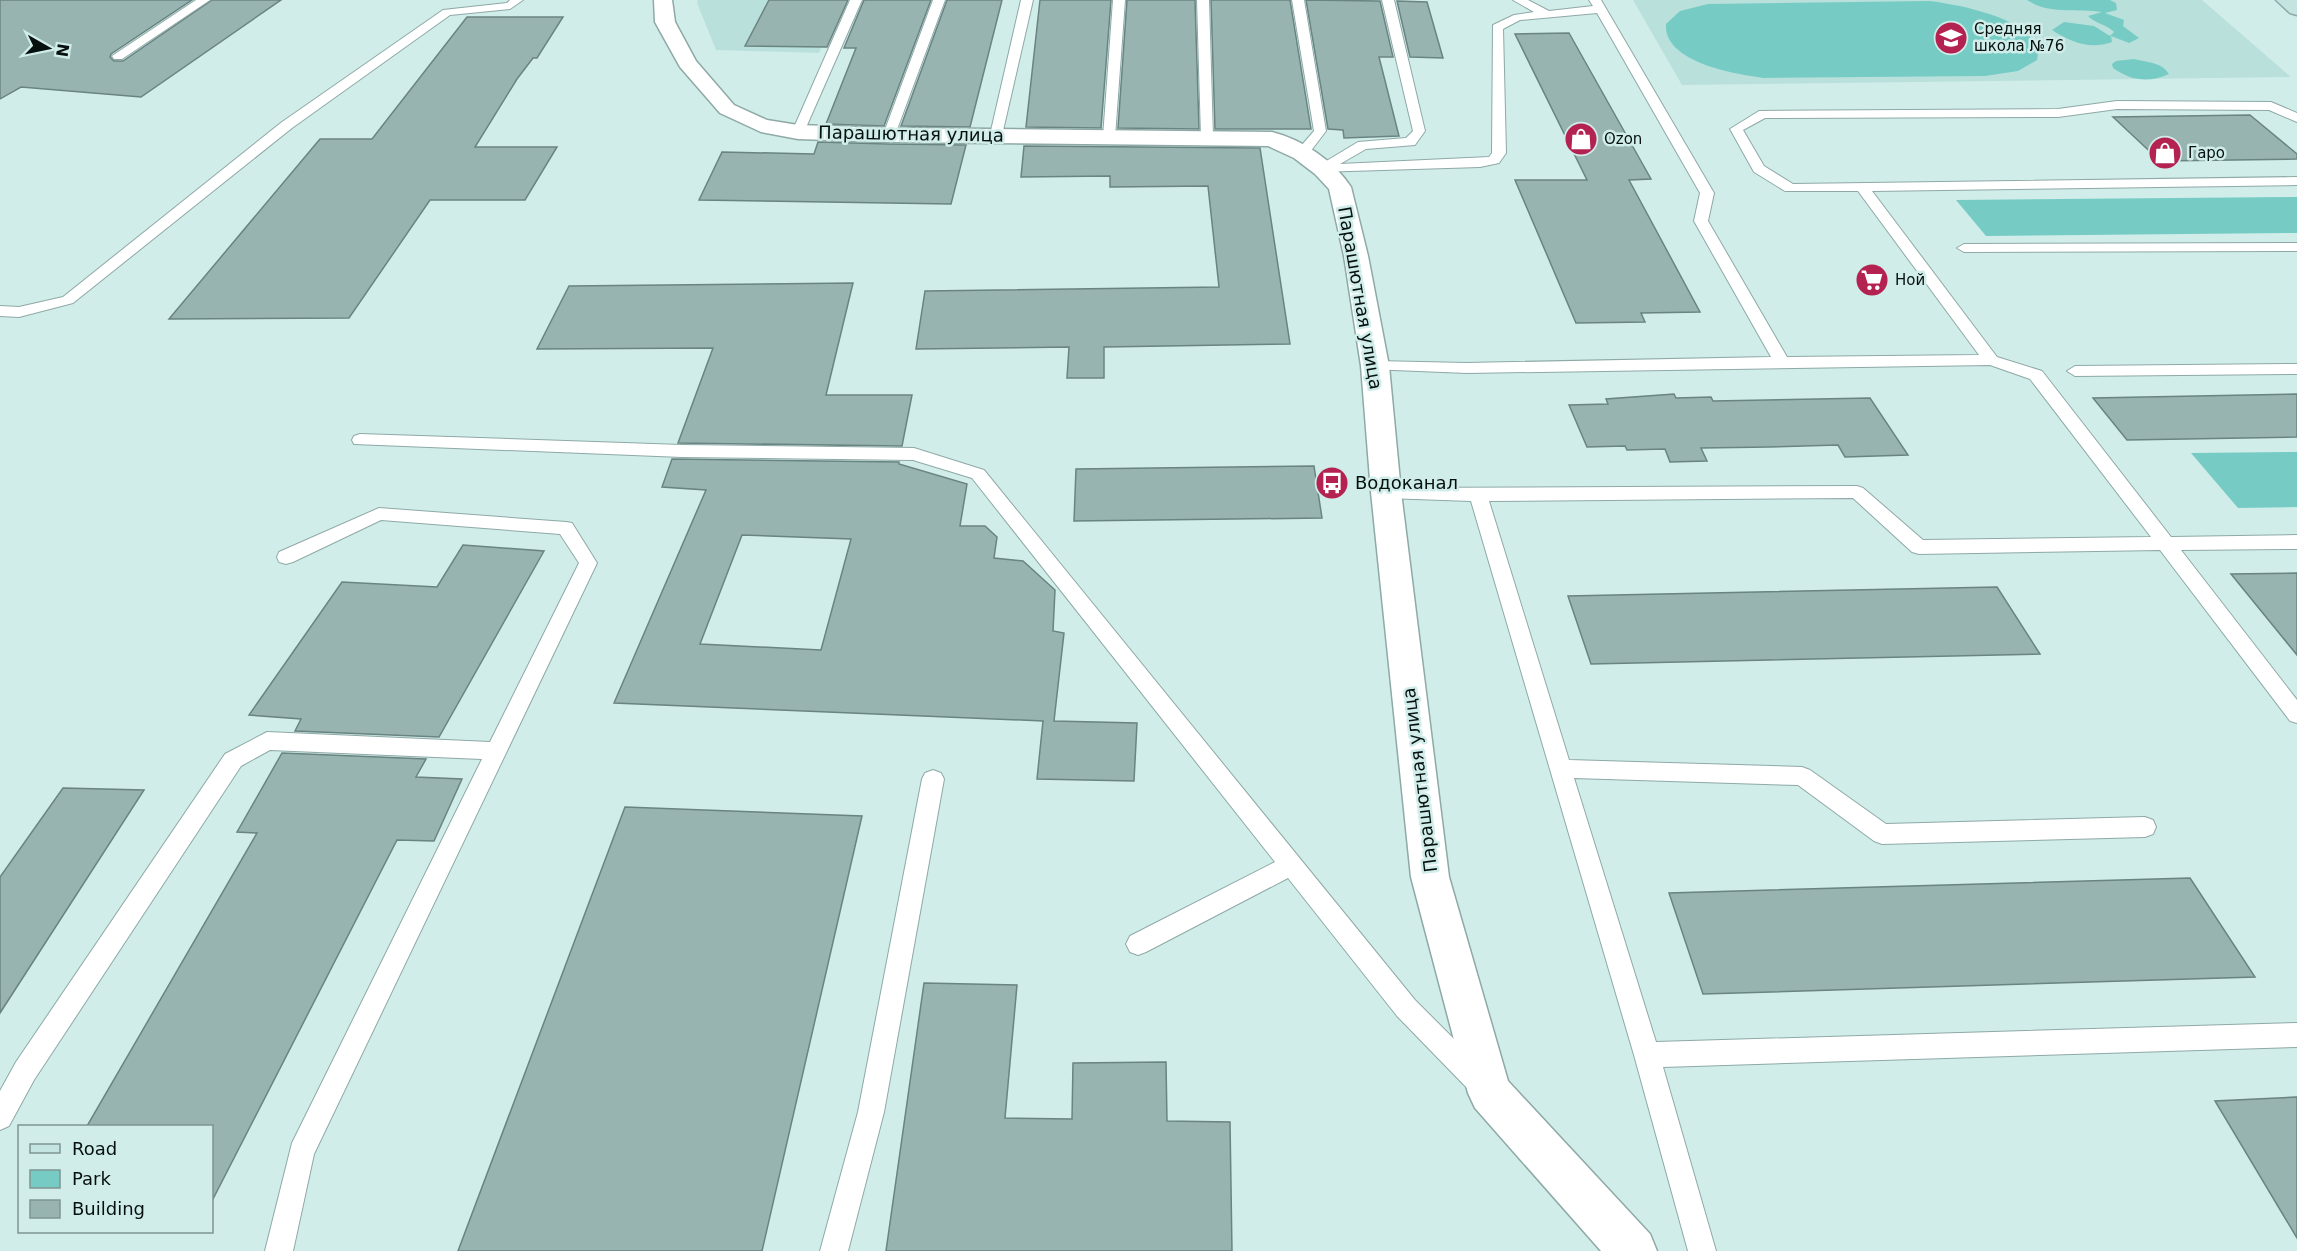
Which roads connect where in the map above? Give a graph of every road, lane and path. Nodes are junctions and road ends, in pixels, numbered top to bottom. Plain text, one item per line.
1 (204, 0) edge
2 (517, 0) edge
3 (663, 0) edge
4 (856, 0) edge
5 (939, 0) edge
6 (1027, 0) edge
7 (1119, 0) edge
8 (1203, 0) edge
9 (1298, 0) edge
10 (1388, 0) edge
11 (1519, 0) edge
12 (2285, 0) edge
13 (1598, 5) edge
14 (2297, 9) edge
15 (1549, 15) junction
16 (118, 56) dead end
17 (2297, 118) edge
18 (798, 132) junction
19 (889, 135) junction
20 (996, 135) junction
21 (1109, 137) junction
22 (1207, 137) junction
23 (1312, 161) junction
24 (2297, 181) edge
25 (1862, 187) junction
26 (2297, 247) edge
27 (1964, 248) dead end
28 (0, 311) edge
29 (1990, 360) junction
30 (1782, 362) junction
31 (1375, 366) junction
32 (2297, 369) edge
33 (2075, 371) dead end
34 (360, 440) dead end
35 (1386, 492) junction
36 (1478, 495) junction
37 (2297, 542) edge
38 (2166, 545) junction
39 (286, 557) dead end
40 (2297, 715) edge
41 (498, 751) junction
42 (1560, 769) junction
43 (933, 779) dead end
44 (2145, 827) dead end
45 (1290, 865) junction
46 (1138, 944) dead end
47 (2297, 1035) edge
48 (1647, 1055) junction
49 (1490, 1093) junction
50 (0, 1117) edge
51 (279, 1251) edge
52 (834, 1251) edge
53 (1633, 1251) edge
54 (1702, 1251) edge

1 - 16 lane
2 - 28 lane
3 - 18 street, Парашютная улица
4 - 18 lane
5 - 19 lane
6 - 20 lane
7 - 21 lane
8 - 22 lane
9 - 23 lane
10 - 23 lane
11 - 15 lane
12 - 14 main road
13 - 15 lane
13 - 30 lane
15 - 23 lane
17 - 25 lane
18 - 19 street, Парашютная улица
19 - 20 street, Парашютная улица
20 - 21 street, Парашютная улица
21 - 22 street, Парашютная улица
22 - 23 street, Парашютная улица
23 - 31 street, Парашютная улица
24 - 25 lane
25 - 29 lane
26 - 27 lane
29 - 30 lane
29 - 38 lane
30 - 31 lane
31 - 35 street, Парашютная улица
32 - 33 lane
34 - 45 lane
35 - 36 lane
35 - 49 street, Парашютная улица
36 - 38 lane
36 - 42 lane
37 - 38 lane
38 - 40 lane
39 - 41 lane
41 - 50 lane
41 - 51 lane
42 - 44 lane
42 - 48 lane
43 - 52 lane
45 - 46 lane
45 - 49 lane
47 - 48 lane
48 - 54 lane
49 - 53 street, Парашютная улица

